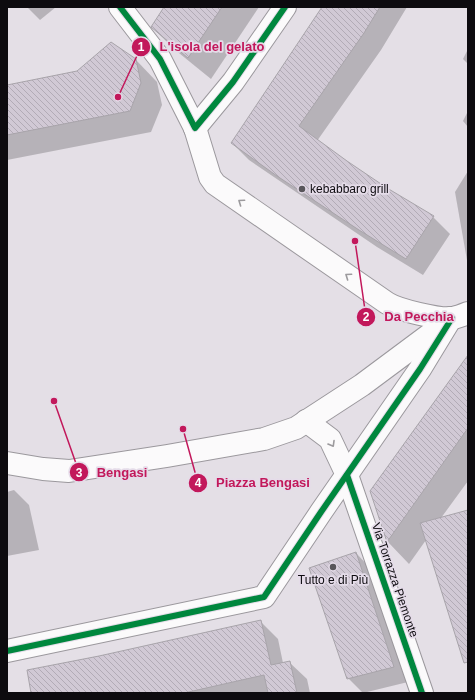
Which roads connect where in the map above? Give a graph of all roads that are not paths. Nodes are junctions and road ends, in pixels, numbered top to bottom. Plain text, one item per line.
1 (120, 7) edge
2 (285, 7) edge
3 (195, 128) junction
4 (460, 316) edge
5 (306, 421) junction
6 (7, 463) edge
7 (347, 475) junction
8 (7, 651) edge
9 (422, 693) edge

1 - 3 street
2 - 3 street
4 -> 3 street
4 - 5 street
4 - 7 street
5 - 6 street
5 -> 7 street, Via Torrazza Piemonte
7 - 8 street
7 - 9 street, Via Torrazza Piemonte

